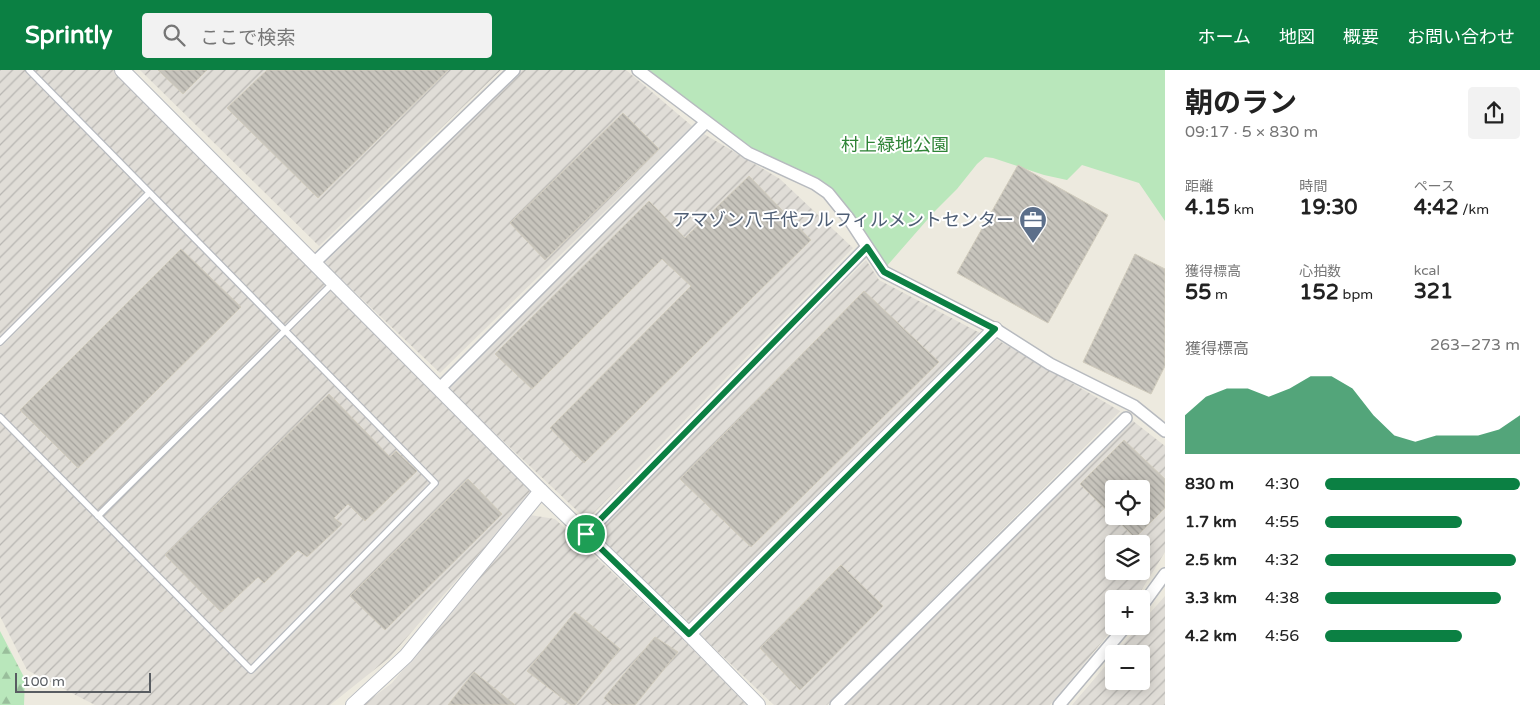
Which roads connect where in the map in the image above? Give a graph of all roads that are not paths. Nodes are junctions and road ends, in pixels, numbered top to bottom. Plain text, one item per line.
1 (29, 70) edge
2 (122, 70) edge
3 (514, 70) edge
4 (638, 70) edge
5 (706, 122) junction
6 (150, 193) junction
7 (867, 247) junction
8 (314, 263) junction
9 (333, 283) junction
10 (995, 329) junction
11 (286, 330) junction
12 (0, 342) edge
13 (439, 389) junction
14 (0, 417) edge
15 (1126, 418) dead end
16 (1165, 431) edge
17 (542, 491) junction
18 (98, 516) junction
19 (586, 534) junction
20 (1165, 574) edge
21 (1150, 594) edge
22 (689, 634) junction
23 (1118, 635) edge
24 (353, 705) edge
25 (758, 705) edge
26 (836, 705) edge
27 (1059, 705) edge

1 - 6 lane
2 - 8 street
3 - 8 street
4 - 5 street
5 - 7 street
5 - 13 street
6 - 11 lane
6 - 12 lane
7 - 10 street
7 - 19 street
8 - 9 street
9 - 11 lane
9 - 13 street
10 - 16 street
10 - 22 street
11 - 18 lane
11 - 18 lane
13 - 17 street
14 - 18 lane
15 - 26 street
17 - 19 street
17 - 24 street
19 - 22 street
20 - 21 street
22 - 25 street
23 - 27 street

